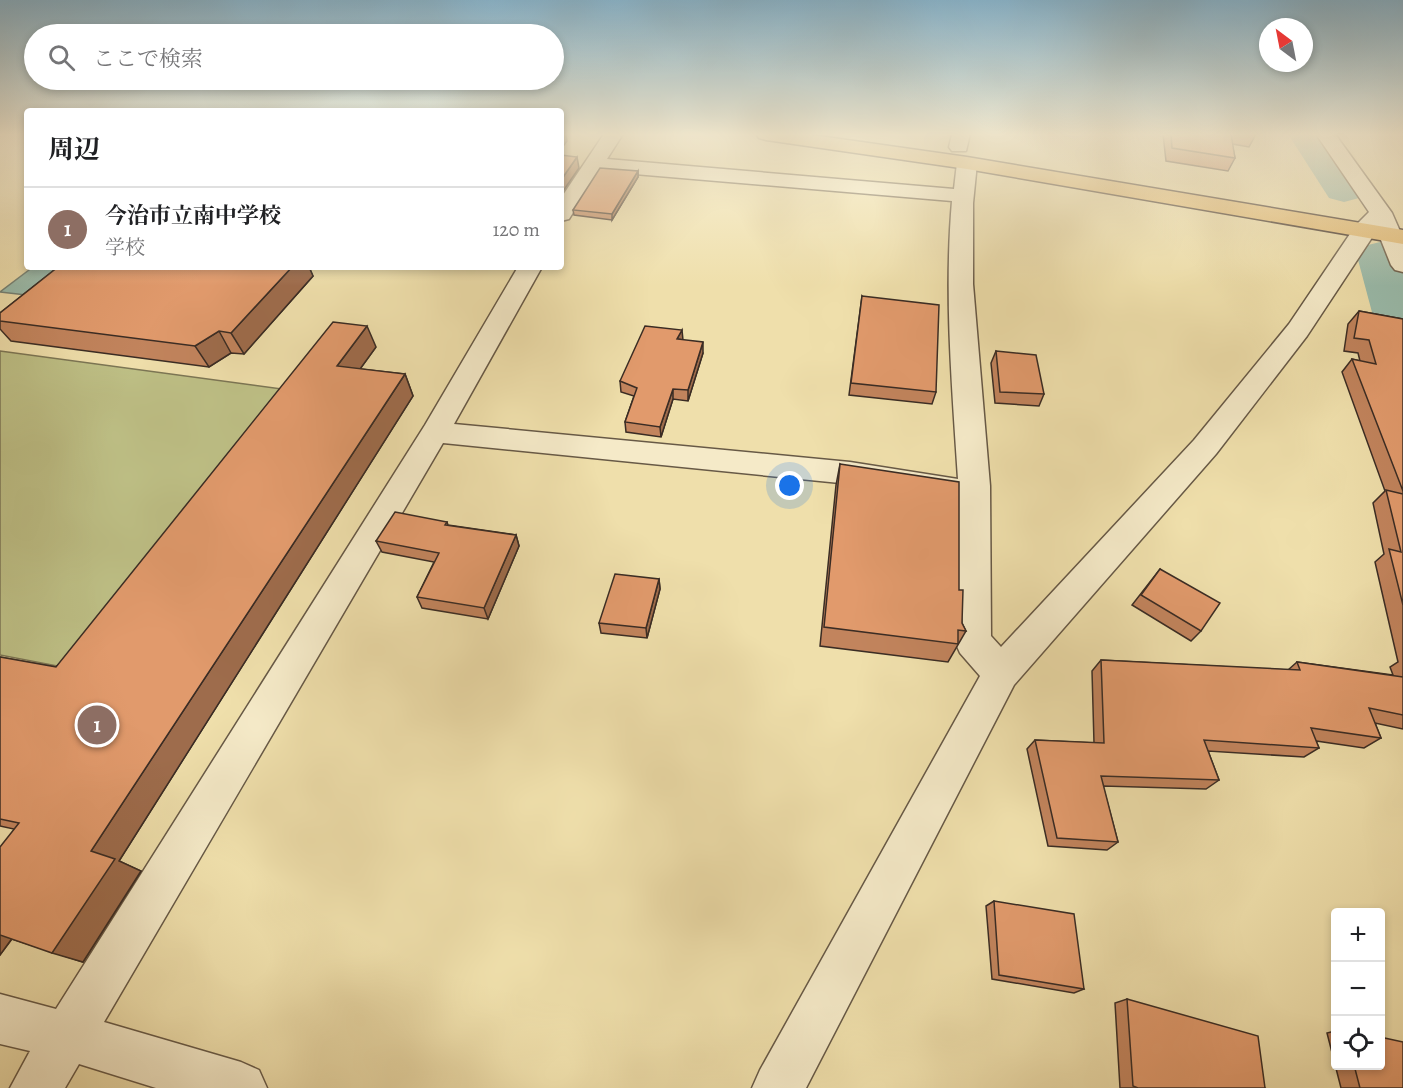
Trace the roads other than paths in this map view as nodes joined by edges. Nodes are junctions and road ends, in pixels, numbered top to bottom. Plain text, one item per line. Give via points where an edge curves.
1 (580, 185) edge
2 (833, 185) edge
3 (962, 185) edge
4 (1163, 185) edge
5 (1360, 185) edge
6 (962, 196) junction
7 (564, 209) edge
8 (1388, 226) edge
9 (1403, 265) edge
10 (528, 270) edge
11 (435, 432) junction
12 (974, 486) junction
13 (1001, 673) junction
14 (0, 1019) edge
15 (67, 1036) junction
16 (36, 1088) edge
17 (241, 1088) edge
18 (778, 1088) edge

1 - 7 street
2 - 6 street
3 - 6 street
4 - 8 highway
5 - 8 street
6 - 12 street via 962,314
8 - 9 street
8 - 13 street via 1205,447
10 - 11 street
11 - 12 street via 850,473 963,490
11 - 15 street
12 - 13 street via 973,642
13 - 18 street
14 - 15 street
15 - 16 street
15 - 17 street

